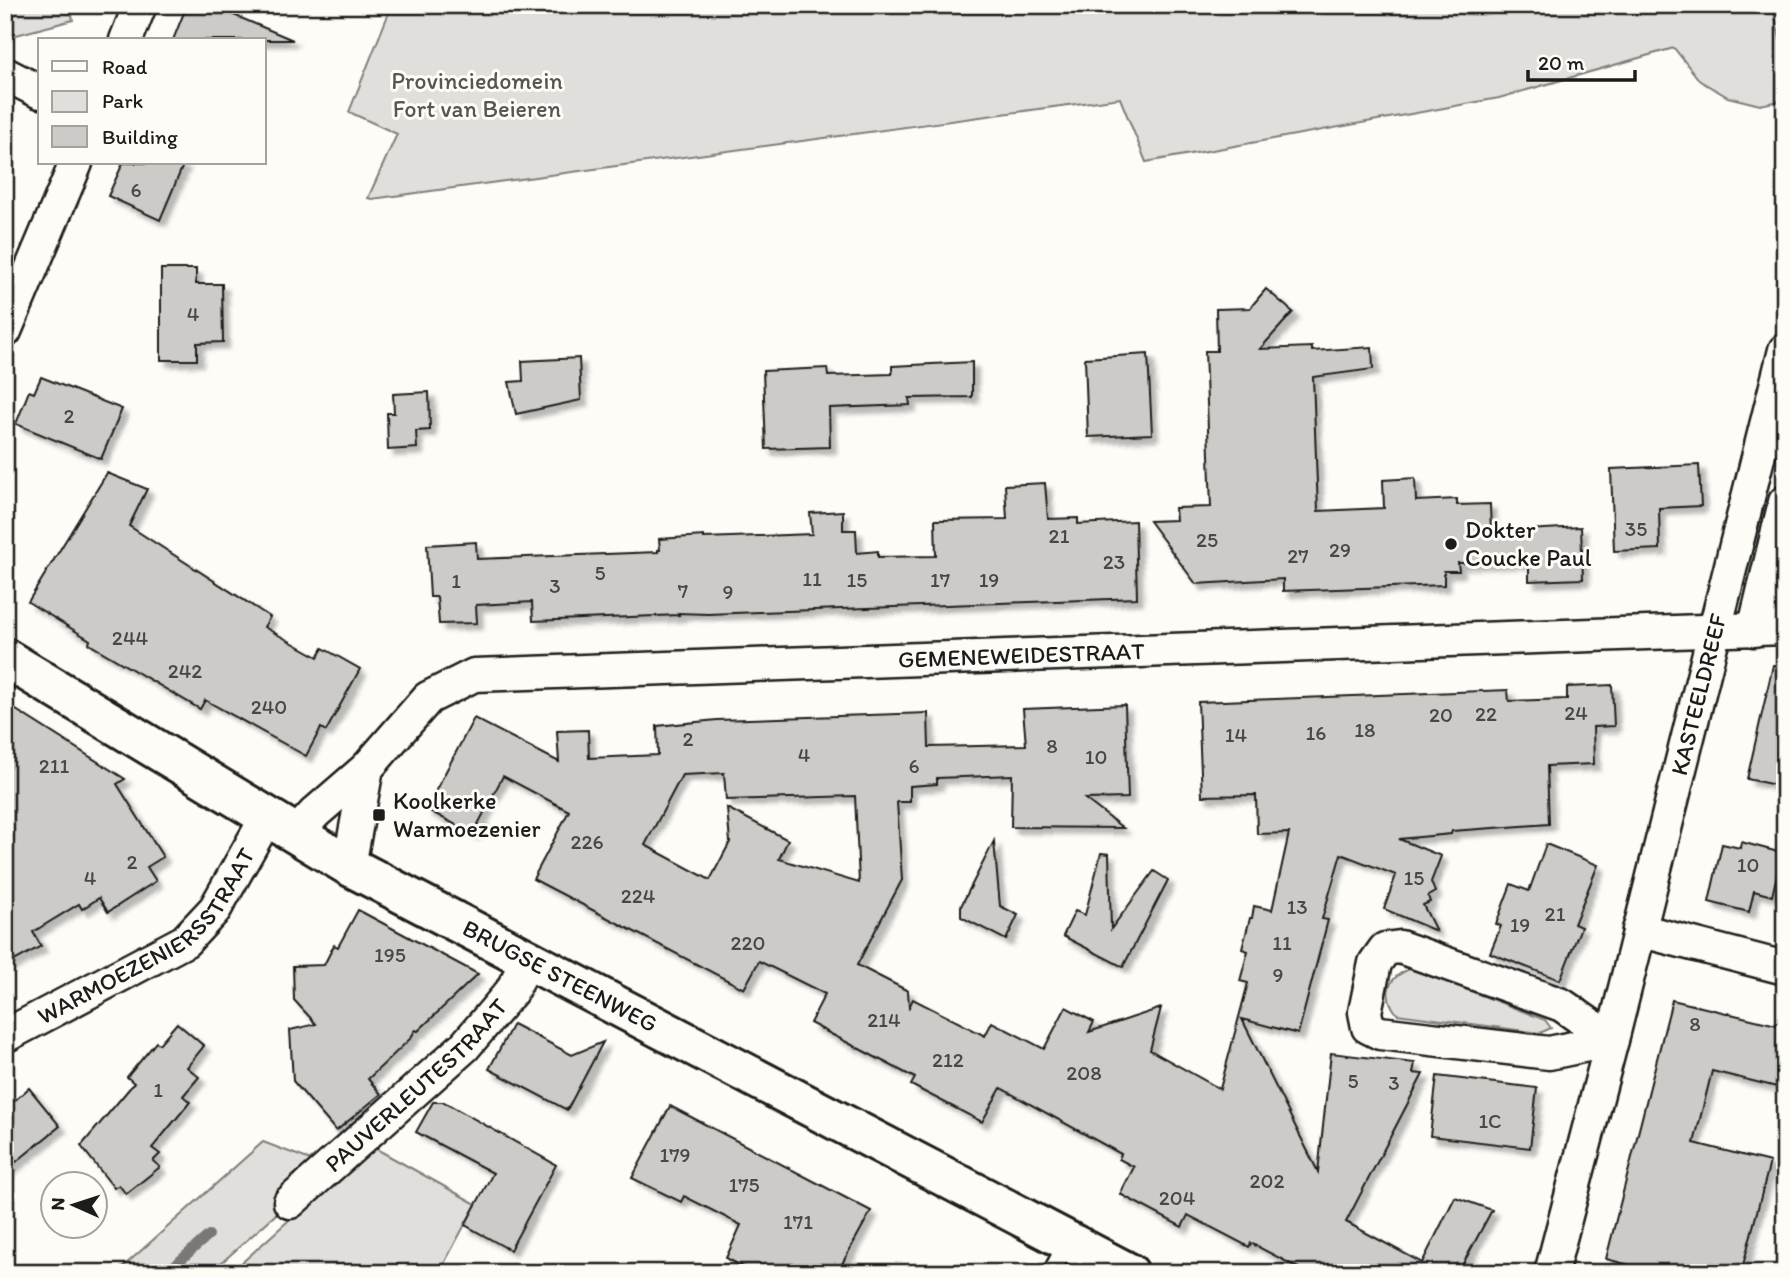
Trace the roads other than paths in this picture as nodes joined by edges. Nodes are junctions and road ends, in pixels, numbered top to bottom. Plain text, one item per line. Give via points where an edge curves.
1 (140, 5) edge
2 (127, 38) edge
3 (5, 74) edge
4 (38, 91) edge
5 (76, 164) edge
6 (5, 331) edge
7 (1785, 350) edge
8 (1785, 502) edge
9 (1785, 628) edge
10 (1754, 630) junction
11 (1714, 632) junction
12 (5, 658) edge
13 (367, 768) junction
14 (281, 825) junction
15 (349, 866) junction
16 (1639, 930) junction
17 (529, 958) junction
18 (1785, 968) edge
19 (5, 1036) edge
20 (1612, 1040) junction
21 (290, 1202) dead end
22 (1060, 1257) edge
23 (1129, 1273) edge
24 (1551, 1273) edge

1 - 2 street
3 - 4 street
5 - 6 street
7 - 11 street, KASTEELDREEF
8 - 10 street, KASTEELDREEF
9 - 10 street
10 - 11 street, GEMENEWEIDESTRAAT
11 - 13 street, GEMENEWEIDESTRAAT via 474,675 428,698
11 - 16 street, KASTEELDREEF
12 - 14 main road, BRUGSE STEENWEG
13 - 14 street, GEMENEWEIDESTRAAT via 315,813
13 - 15 street
14 - 15 main road, BRUGSE STEENWEG
14 - 19 street, WARMOEZENIERSSTRAAT via 185,941
15 - 17 main road, BRUGSE STEENWEG
16 - 18 street
16 - 20 street, KASTEELDREEF
17 - 21 street, PAUVERLEUTESTRAAT via 511,992 464,1046
17 - 22 main road, BRUGSE STEENWEG
20 - 20 street via 1562,1005 1400,947 1385,949 1375,963 1365,1012 1368,1027 1380,1033 1549,1053
20 - 24 street, KASTEELDREEF
22 - 23 main road, BRUGSE STEENWEG

